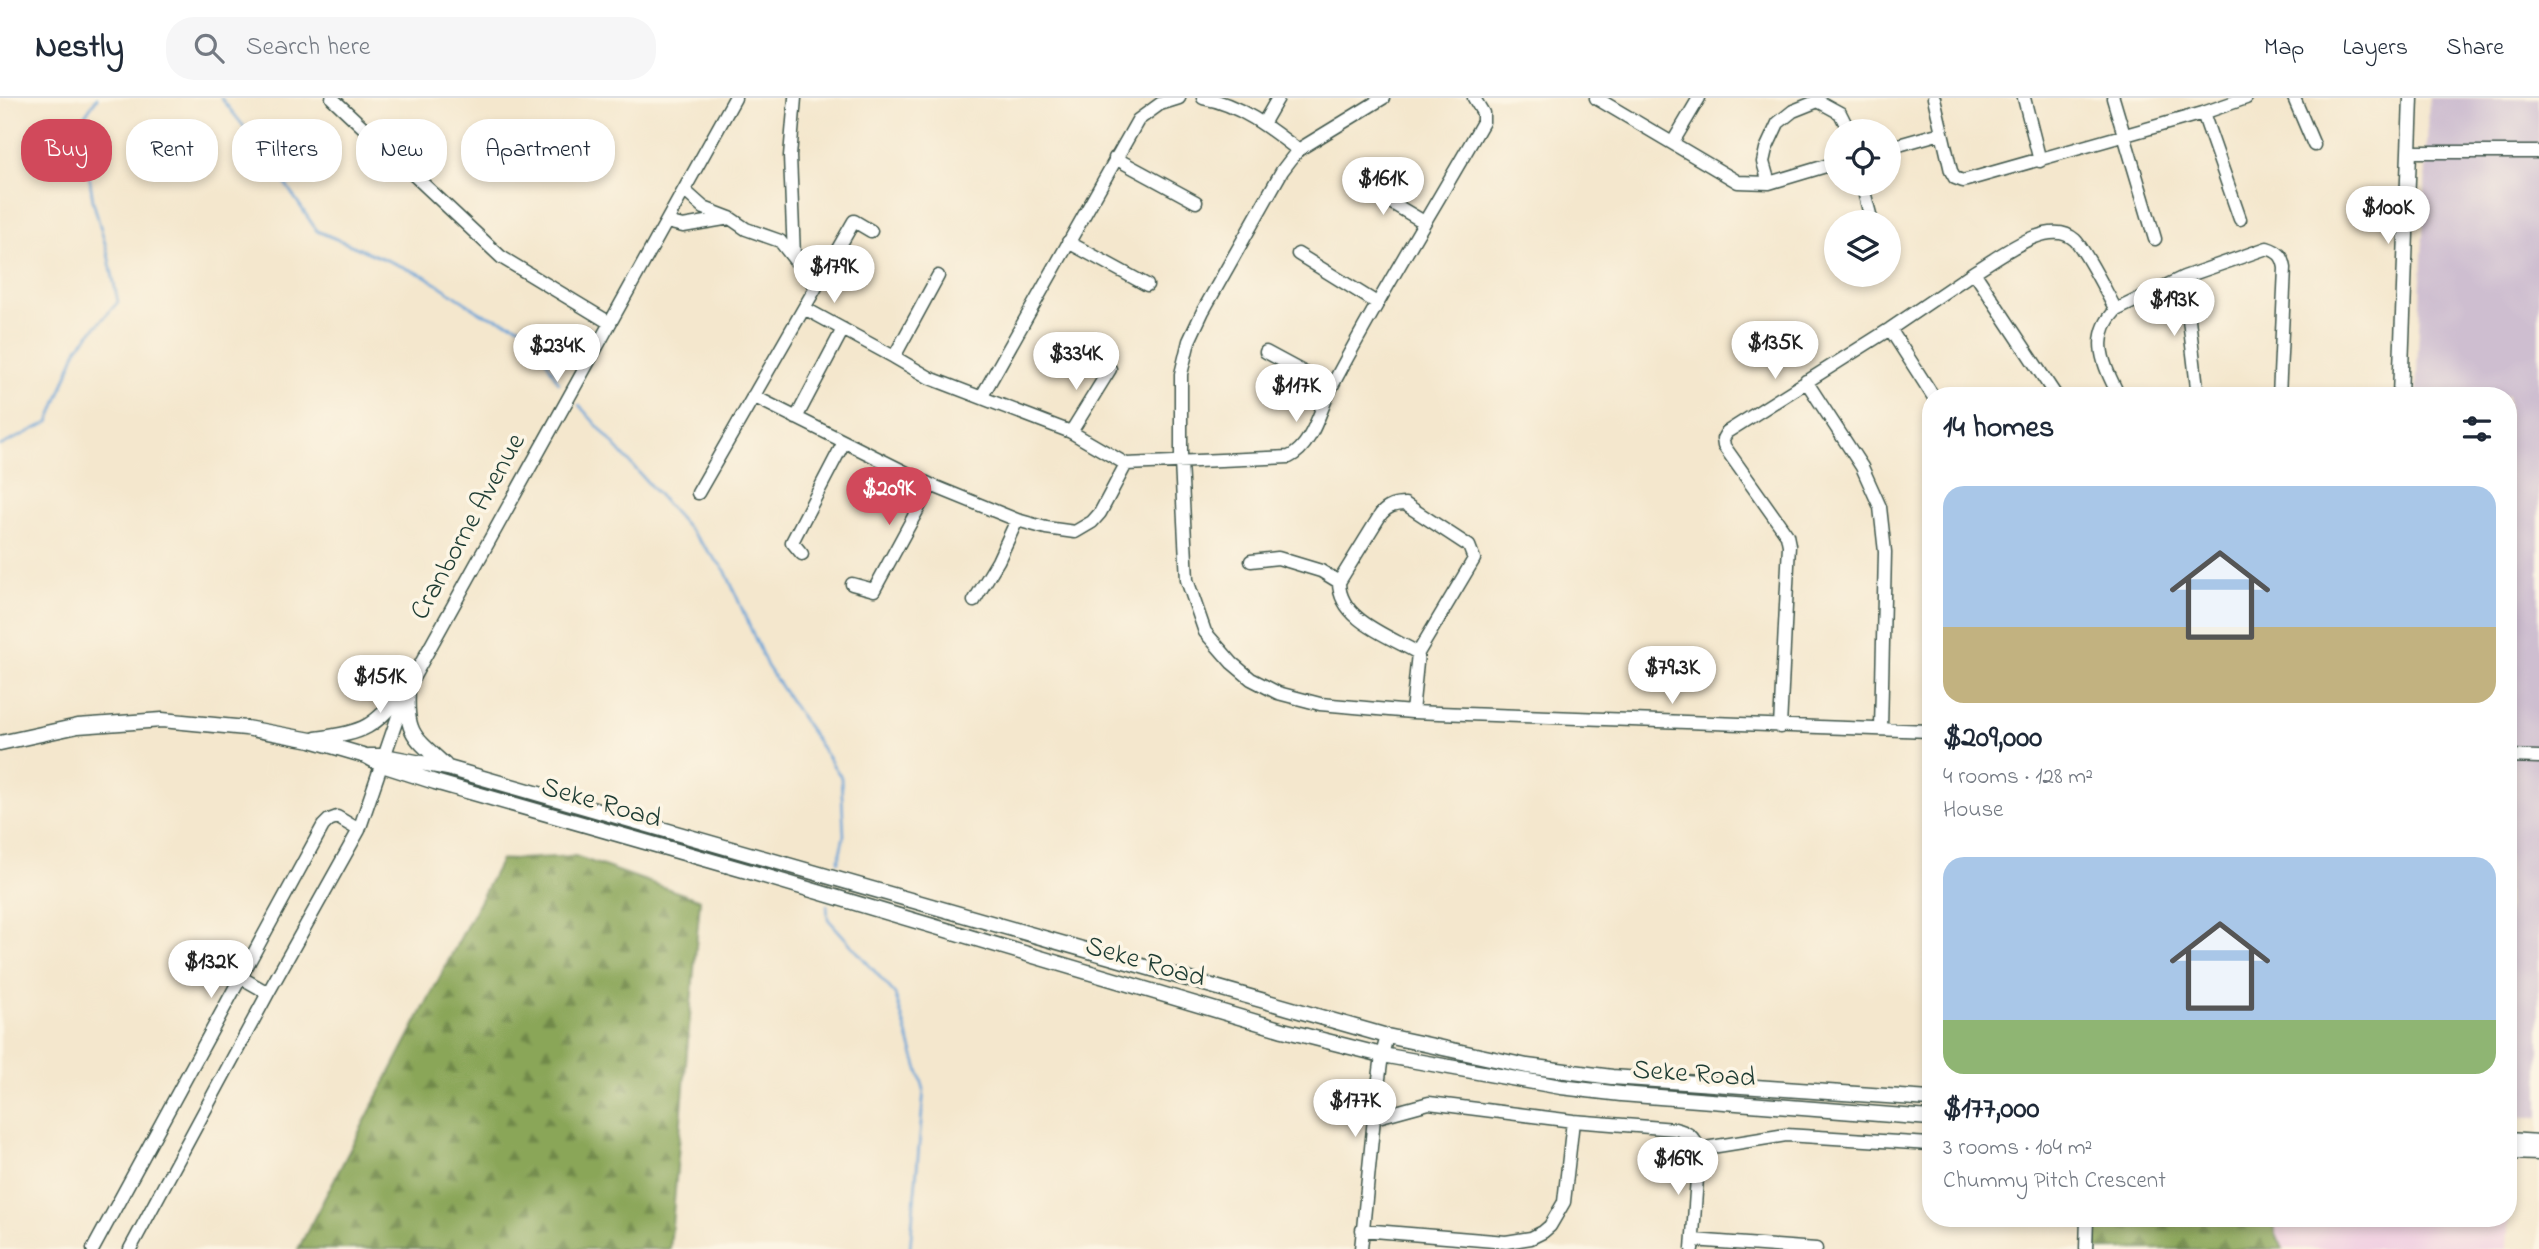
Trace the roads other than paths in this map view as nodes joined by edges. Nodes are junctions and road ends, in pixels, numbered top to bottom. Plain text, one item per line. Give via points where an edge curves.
1 (332, 98) edge
2 (735, 98) edge
3 (795, 98) edge
4 (1179, 98) edge
5 (1203, 98) edge
6 (1278, 98) edge
7 (1382, 98) edge
8 (1474, 98) edge
9 (1597, 98) edge
10 (1699, 98) edge
11 (1934, 98) edge
12 (2024, 98) edge
13 (2113, 98) edge
14 (2203, 98) edge
15 (2246, 98) edge
16 (2294, 98) edge
17 (2411, 98) edge
18 (2205, 112) junction
19 (1843, 119) edge
20 (1264, 124) junction
21 (1941, 133) junction
22 (2124, 135) junction
23 (1672, 142) junction
24 (1901, 144) edge
25 (2314, 145) dead end
26 (1298, 150) junction
27 (2409, 152) junction
28 (2539, 152) edge
29 (1115, 158) junction
30 (2040, 161) junction
31 (1824, 167) edge
32 (1769, 183) junction
33 (1360, 184) dead end
34 (685, 191) junction
35 (1196, 202) dead end
36 (730, 218) junction
37 (2240, 219) dead end
38 (667, 222) junction
39 (1424, 222) junction
40 (871, 232) dead end
41 (2155, 239) dead end
42 (1068, 242) junction
43 (1298, 254) dead end
44 (794, 256) junction
45 (1974, 272) junction
46 (938, 276) dead end
47 (2184, 277) junction
48 (1147, 285) dead end
49 (815, 286) junction
50 (1377, 303) junction
51 (804, 308) junction
52 (2116, 310) junction
53 (610, 323) junction
54 (1890, 328) junction
55 (843, 329) junction
56 (1266, 352) dead end
57 (894, 357) junction
58 (1110, 369) dead end
59 (1806, 381) junction
60 (1331, 387) junction
61 (1927, 387) edge
62 (2050, 387) edge
63 (2115, 387) edge
64 (2197, 387) edge
65 (2279, 387) edge
66 (2400, 387) edge
67 (753, 396) junction
68 (982, 396) junction
69 (796, 418) junction
70 (1071, 432) junction
71 (844, 442) junction
72 (1181, 462) junction
73 (1126, 464) junction
74 (931, 485) junction
75 (698, 493) dead end
76 (1017, 520) junction
77 (802, 554) dead end
78 (1251, 561) dead end
79 (1339, 582) junction
80 (852, 584) dead end
81 (974, 601) dead end
82 (1418, 653) junction
83 (408, 687) junction
84 (1412, 712) junction
85 (1780, 727) junction
86 (1881, 729) junction
87 (1922, 731) edge
88 (312, 740) junction
89 (0, 743) edge
90 (2517, 756) edge
91 (2539, 757) edge
92 (383, 760) junction
93 (448, 768) junction
94 (359, 830) junction
95 (242, 978) junction
96 (268, 993) junction
97 (1387, 1036) junction
98 (1382, 1055) junction
99 (1922, 1098) edge
100 (1922, 1117) edge
101 (1374, 1118) junction
102 (1573, 1121) junction
103 (2517, 1141) edge
104 (2539, 1142) edge
105 (1922, 1144) edge
106 (1699, 1149) junction
107 (2517, 1152) edge
108 (2539, 1153) edge
109 (2087, 1227) edge
110 (1362, 1230) junction
111 (1693, 1245) edge
112 (1775, 1247) edge
113 (93, 1249) edge
114 (130, 1249) edge
115 (1361, 1249) edge
116 (1816, 1249) edge
117 (2086, 1249) edge

1 - 53 street via 501,257
2 - 34 street, Cranborne Avenue
3 - 44 street via 790,156
4 - 29 street via 1160,104 1138,120
5 - 20 street
6 - 20 street
7 - 26 street
8 - 39 street via 1483,121
9 - 23 street
10 - 23 street
11 - 21 street
12 - 30 street
13 - 22 street
14 - 18 street
15 - 18 street
16 - 25 street
17 - 27 main road
18 - 22 street
18 - 37 street
19 - 32 street via 1818,101 1787,114 1778,123 1764,156
20 - 26 street
21 - 24 street
21 - 30 street via 1951,171 1959,181
22 - 30 street
22 - 41 street
23 - 32 street via 1738,182
26 - 72 street via 1262,206 1189,341 1181,374
27 - 28 street
27 - 66 main road
29 - 35 street
29 - 42 street
31 - 32 street
33 - 39 street
34 - 36 street via 705,208
34 - 38 street, Cranborne Avenue
36 - 38 street via 682,226
36 - 44 street via 780,241
38 - 53 street, Cranborne Avenue
39 - 50 street
40 - 49 street via 854,221
42 - 48 street
42 - 68 street
43 - 50 street
44 - 49 street
45 - 52 street via 2043,233 2058,231 2077,242
45 - 54 street
45 - 62 street
46 - 57 street
47 - 52 street
47 - 64 street
47 - 65 street via 2267,248 2284,259
49 - 51 street
50 - 60 street
51 - 55 street
51 - 67 street
52 - 63 street via 2106,320 2099,339
53 - 83 street, Cranborne Avenue
54 - 59 street
54 - 61 street
55 - 57 street
55 - 69 street
56 - 60 street
57 - 68 street via 930,378
58 - 70 street
59 - 85 street via 1723,439 1787,535 1789,545
59 - 86 street via 1862,467 1880,507 1885,552
60 - 72 street via 1303,447 1295,454
67 - 69 street
67 - 75 street
68 - 70 street
69 - 71 street
70 - 73 street
71 - 74 street
71 - 77 street via 792,542
72 - 73 street
72 - 84 street via 1186,580 1205,632 1232,663 1251,679 1294,699
73 - 76 street via 1100,513 1075,532
74 - 76 street
74 - 80 street via 874,590
76 - 81 street
78 - 79 street via 1278,558 1321,571
79 - 82 street via 1344,605 1353,616
79 - 82 street via 1381,514 1396,504 1405,504 1469,546 1472,566
82 - 84 street
83 - 88 main road via 365,729
83 - 92 street, Cranborne Avenue
83 - 93 main road via 411,731
84 - 85 street
85 - 86 street
86 - 87 street
88 - 89 main road, Seke Road via 162,720 78,726
88 - 92 main road, Seke Road
90 - 91 street
92 - 93 main road, Seke Road
92 - 94 street, Cranborne Avenue
92 - 98 main road, Seke Road via 420,778
93 - 97 main road, Seke Road
94 - 95 street via 337,817 323,826
94 - 96 street, Cranborne Avenue
95 - 96 street
95 - 113 street
96 - 114 street, Cranborne Avenue
97 - 98 street
97 - 99 main road, Seke Road via 1560,1071
98 - 100 main road, Seke Road via 1585,1090
98 - 101 street
101 - 102 street via 1429,1103
101 - 110 street
102 - 106 street via 1685,1131
102 - 110 street via 1564,1202 1543,1232 1506,1242
103 - 104 main road
105 - 106 street via 1786,1135
106 - 111 street
107 - 108 main road
109 - 117 street
110 - 115 street
111 - 112 street
112 - 116 street

